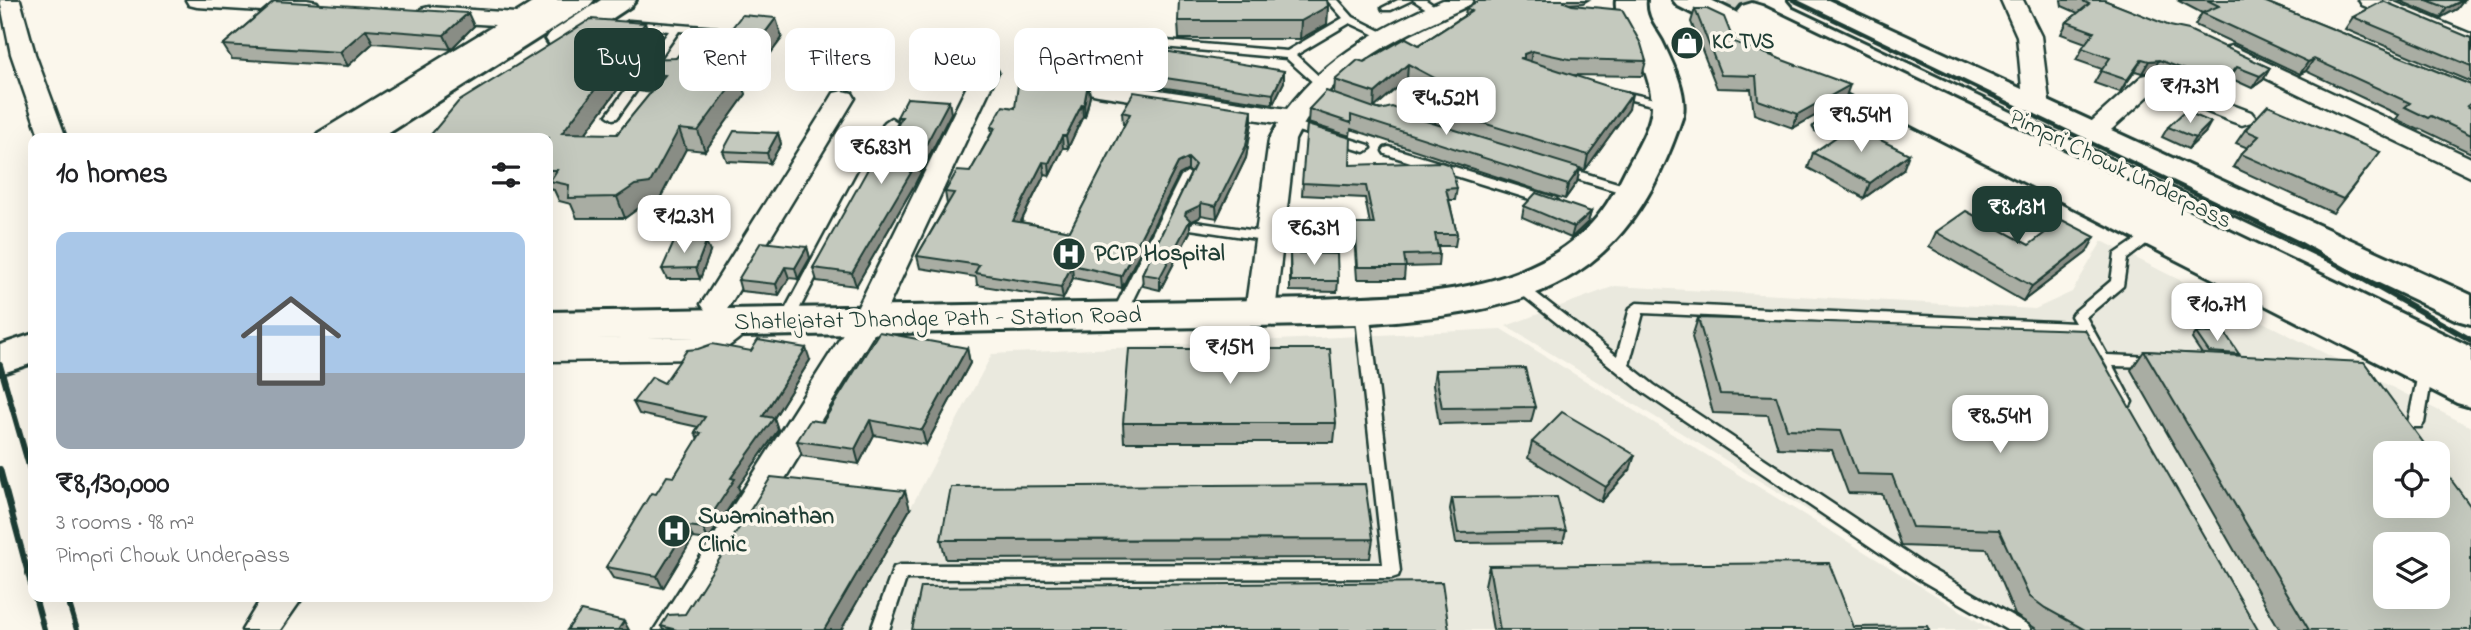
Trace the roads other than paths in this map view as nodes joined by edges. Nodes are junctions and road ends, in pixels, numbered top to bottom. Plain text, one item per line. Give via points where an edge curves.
1 (9, 0) edge
2 (197, 0) edge
3 (553, 0) edge
4 (621, 0) edge
5 (1332, 0) edge
6 (1407, 0) edge
7 (1659, 0) edge
8 (1688, 0) edge
9 (1804, 0) edge
10 (2012, 0) edge
11 (2370, 0) edge
12 (298, 3) edge
13 (1450, 3) edge
14 (334, 8) edge
15 (1387, 8) dead end
16 (584, 10) edge
17 (400, 13) edge
18 (1628, 18) edge
19 (1349, 19) junction
20 (519, 20) junction
21 (2471, 24) edge
22 (676, 28) junction
23 (679, 28) edge
24 (2449, 34) junction
25 (1384, 35) junction
26 (2471, 43) edge
27 (1168, 44) edge
28 (2214, 44) edge
29 (1289, 55) junction
30 (1596, 89) edge
31 (977, 91) edge
32 (1115, 91) edge
33 (1319, 91) junction
34 (1876, 94) junction
35 (844, 98) dead end
36 (1668, 105) junction
37 (2037, 108) junction
38 (613, 115) dead end
39 (2242, 117) dead end
40 (1290, 121) junction
41 (891, 122) dead end
42 (1820, 127) dead end
43 (51, 133) edge
44 (335, 133) edge
45 (367, 133) edge
46 (415, 133) edge
47 (2091, 134) junction
48 (1365, 148) dead end
49 (1389, 151) dead end
50 (1546, 165) edge
51 (2471, 169) edge
52 (1187, 176) edge
53 (1560, 204) edge
54 (1615, 210) junction
55 (1195, 226) dead end
56 (2153, 232) junction
57 (1270, 237) junction
58 (1518, 286) junction
59 (553, 305) edge
60 (1362, 309) junction
61 (2471, 311) edge
62 (1260, 312) junction
63 (726, 314) junction
64 (1118, 316) junction
65 (785, 324) junction
66 (865, 324) junction
67 (553, 326) edge
68 (2085, 327) junction
69 (28, 332) edge
70 (2471, 338) edge
71 (0, 341) edge
72 (28, 350) edge
73 (553, 350) edge
74 (0, 360) edge
75 (2103, 360) junction
76 (2173, 363) edge
77 (2471, 363) edge
78 (1621, 366) junction
79 (2426, 369) junction
80 (2471, 392) edge
81 (2135, 421) edge
82 (2416, 423) dead end
83 (280, 602) edge
84 (260, 630) edge
85 (672, 630) edge
86 (880, 630) edge
87 (2022, 630) edge

1 - 43 street
2 - 12 street
3 - 20 street
4 - 16 main road
5 - 19 lane
6 - 15 lane
7 - 18 main road
8 - 34 main road
9 - 37 main road
10 - 37 street via 2029,36
11 - 24 street
12 - 14 street
13 - 25 street
16 - 22 lane
16 - 45 main road
16 - 46 main road
17 - 20 street
18 - 36 main road
19 - 25 lane
19 - 29 lane
20 - 44 street
21 - 24 street
22 - 23 lane
22 - 38 lane
24 - 26 street
25 - 33 street via 1359,51
27 - 29 lane
28 - 51 street
29 - 33 lane
30 - 36 lane
31 - 66 street
32 - 40 street
33 - 40 street
34 - 42 lane
34 - 56 main road
35 - 63 street
36 - 54 main road, Shatlejatat Dhandge Path - Station Road via 1665,123
37 - 47 main road
39 - 47 street via 2151,81
40 - 48 lane
40 - 57 street via 1282,140
41 - 65 lane
47 - 61 main road
49 - 53 lane
50 - 54 lane
52 - 64 lane
54 - 58 main road, Shatlejatat Dhandge Path - Station Road via 1584,252
55 - 57 lane
56 - 68 lane via 2120,257 2118,283 2078,316
56 - 79 main road
57 - 62 street
58 - 60 main road, Shatlejatat Dhandge Path - Station Road via 1479,297
58 - 78 lane
59 - 63 main road
60 - 62 main road, Shatlejatat Dhandge Path - Station Road
60 - 86 lane via 1392,571 900,572
62 - 64 main road, Shatlejatat Dhandge Path - Station Road
63 - 65 main road, Shatlejatat Dhandge Path - Station Road
63 - 67 main road, Shatlejatat Dhandge Path - Station Road via 631,325
63 - 73 street via 702,348
64 - 66 main road, Shatlejatat Dhandge Path - Station Road
65 - 66 main road, Shatlejatat Dhandge Path - Station Road
66 - 85 street
68 - 75 lane
68 - 78 lane via 1637,308
69 - 71 main road
70 - 77 main road, Pimpri Chowk Underpass via 1761,7
72 - 74 main road
75 - 76 lane
75 - 81 lane
78 - 87 lane via 1923,573
79 - 80 main road
79 - 82 lane
83 - 84 street

